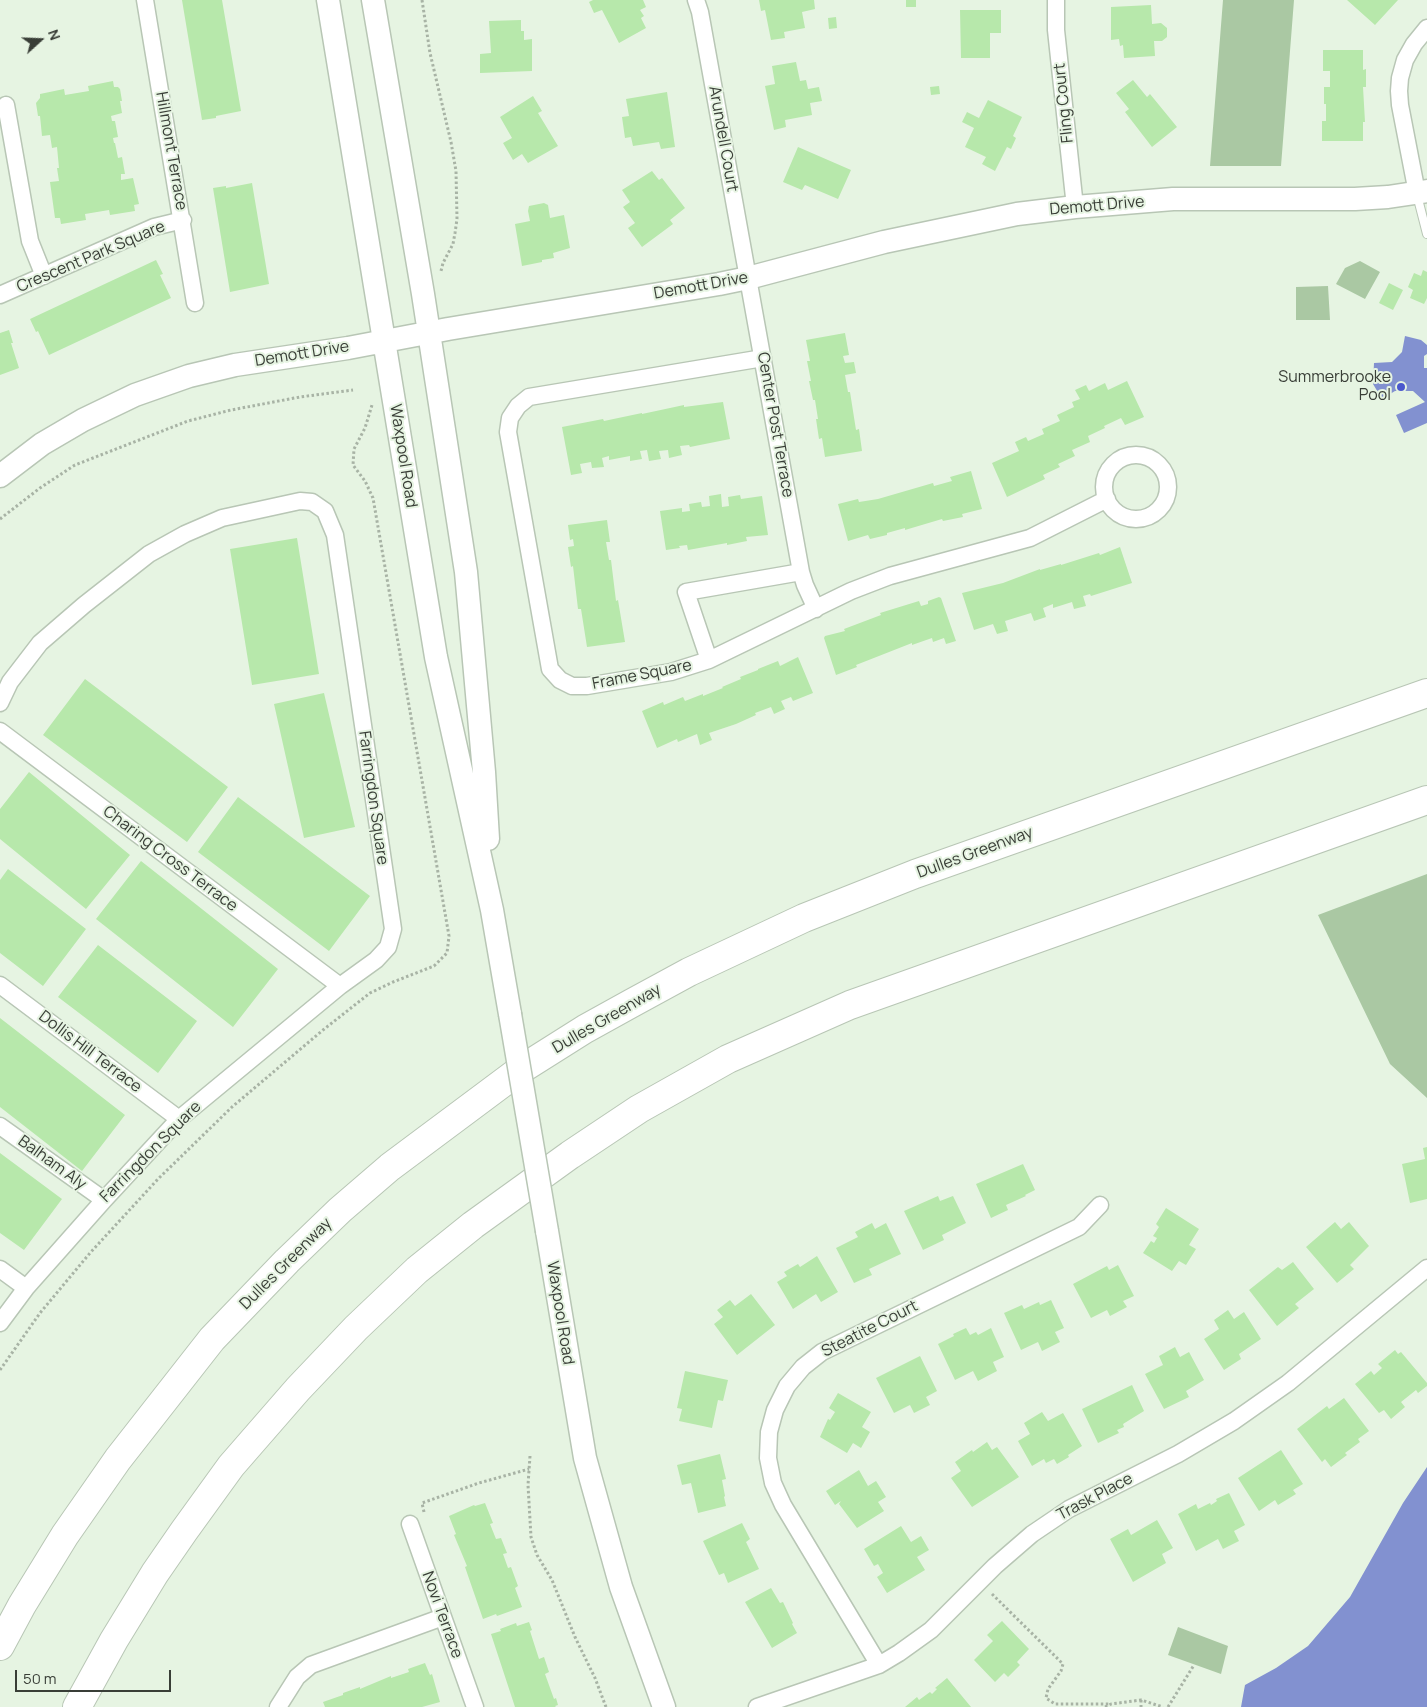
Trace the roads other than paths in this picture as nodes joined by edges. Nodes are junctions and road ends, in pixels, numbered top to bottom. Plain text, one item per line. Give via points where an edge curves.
1 (146, 0) edge
2 (328, 0) edge
3 (373, 0) edge
4 (696, 0) edge
5 (1056, 0) edge
6 (1427, 28) edge
7 (6, 105) dead end
8 (1422, 192) edge
9 (1075, 206) junction
10 (182, 220) junction
11 (1427, 234) edge
12 (44, 276) junction
13 (748, 278) junction
14 (0, 295) edge
15 (195, 303) dead end
16 (429, 333) junction
17 (384, 341) junction
18 (763, 358) junction
19 (0, 476) edge
20 (1107, 499) dead end
21 (800, 572) junction
22 (816, 609) junction
23 (709, 660) junction
24 (1427, 693) edge
25 (0, 703) edge
26 (0, 731) edge
27 (1427, 800) edge
28 (492, 910) junction
29 (0, 985) edge
30 (340, 986) junction
31 (179, 1119) junction
32 (0, 1126) edge
33 (104, 1200) junction
34 (1100, 1205) dead end
35 (1427, 1268) edge
36 (0, 1269) edge
37 (26, 1288) junction
38 (0, 1323) edge
39 (410, 1524) dead end
40 (443, 1617) junction
41 (0, 1646) edge
42 (879, 1664) junction
43 (77, 1707) edge
44 (278, 1707) edge
45 (475, 1707) edge
46 (664, 1707) edge
47 (757, 1707) edge

1 - 10 street, Hillmont Terrace
2 - 17 street, Waxpool Road
3 - 16 street, Waxpool Road
4 - 13 street, Arundell Court
5 - 9 street, Fling Court via 1056,30
6 - 8 street via 1405,60 1399,91
7 - 12 street via 30,241
8 - 9 street, Demott Drive via 1355,199 1182,199
8 - 11 lane
9 - 13 street, Demott Drive via 950,227
10 - 12 street, Crescent Park Square via 154,227
10 - 15 street, Hillmont Terrace
12 - 14 street, Crescent Park Square
13 - 16 street, Demott Drive
13 - 18 street, Center Post Terrace
16 - 17 street, Demott Drive
16 - 28 street, Waxpool Road via 466,572 484,772
17 - 19 street, Demott Drive via 235,365 189,376 135,395 83,420 42,444
17 - 28 street, Waxpool Road via 436,657
18 - 21 street, Center Post Terrace
18 - 23 street, Frame Square via 529,397 510,418 508,432 550,669 560,680 572,686 587,686 671,672
20 - 22 street, Frame Square via 1030,538 890,576
21 - 22 street, Center Post Terrace
21 - 23 street via 686,592
22 - 23 street, Frame Square
24 - 41 highway, Dulles Greenway via 924,870 804,918 689,972 585,1029 520,1070 390,1167 340,1210 212,1339 118,1459 65,1535
25 - 30 street, Farringdon Square via 10,682 40,643 149,554 222,518 300,501 312,502 325,510 335,534 393,929 388,947 376,960
26 - 30 street, Charing Cross Terrace
27 - 43 highway via 850,1005 728,1059 638,1109 570,1155 417,1270 298,1389 231,1466 184,1531 114,1640
28 - 46 street, Waxpool Road, bridge via 585,1458 621,1586
29 - 31 street, Dollis Hill Terrace
30 - 31 street, Farringdon Square
31 - 33 street, Farringdon Square
32 - 33 street, Balham Aly
33 - 37 street, Farringdon Square
34 - 42 street, Steatite Court via 1079,1227 822,1352 787,1386 775,1410 769,1432 768,1458 783,1505
35 - 42 street, Trask Place via 1288,1384 1234,1421 1178,1454 1069,1509 1032,1534 930,1630
36 - 37 street
37 - 38 street, Farringdon Square
39 - 40 street, Novi Terrace
40 - 44 street via 311,1664 297,1676
40 - 45 street, Novi Terrace
42 - 47 street, Trask Place

